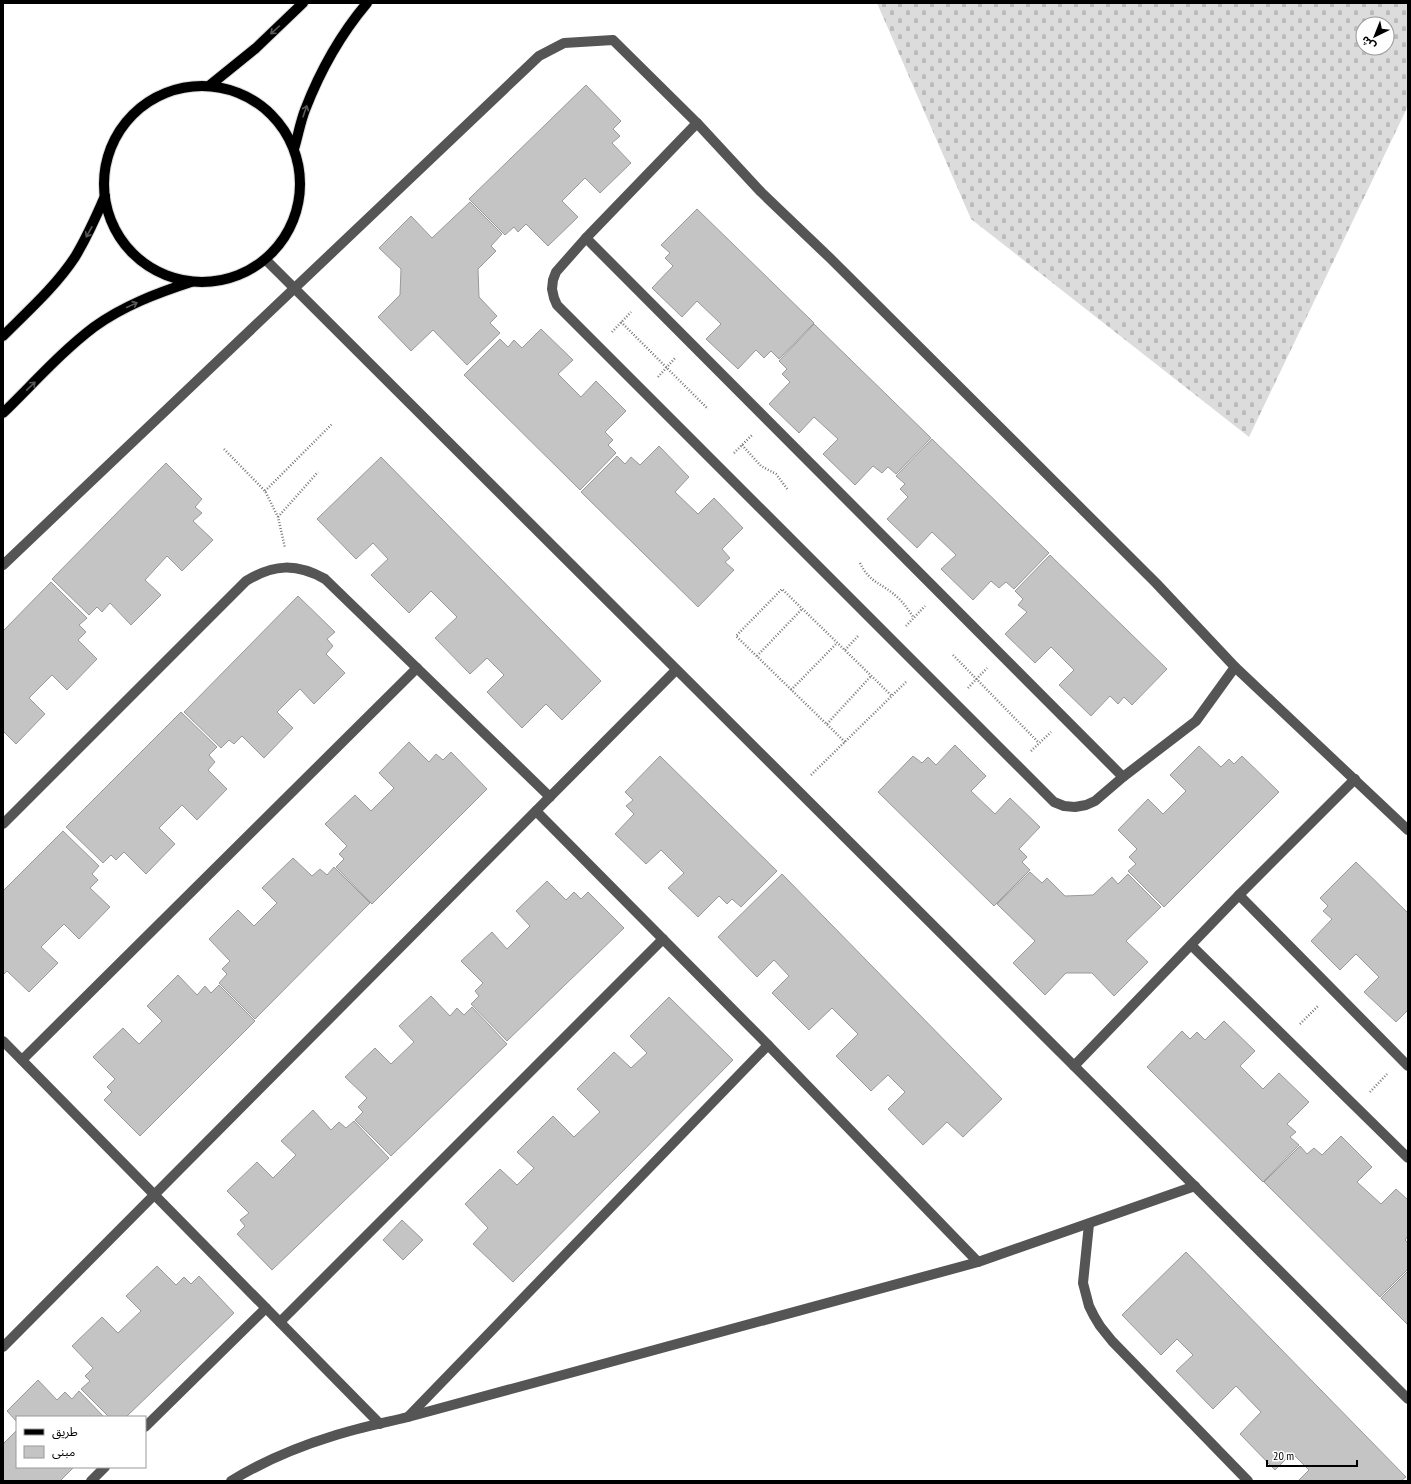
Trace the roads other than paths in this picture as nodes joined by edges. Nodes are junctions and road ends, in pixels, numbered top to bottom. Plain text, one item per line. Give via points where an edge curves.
1 (302, 3) edge
2 (367, 3) edge
3 (209, 86) junction
4 (697, 123) junction
5 (294, 149) junction
6 (105, 196) junction
7 (586, 238) junction
8 (266, 260) junction
9 (191, 282) junction
10 (294, 288) junction
11 (3, 336) edge
12 (3, 413) edge
13 (3, 564) edge
14 (1235, 667) junction
15 (417, 668) junction
16 (676, 670) junction
17 (1123, 777) junction
18 (1355, 779) junction
19 (550, 797) junction
20 (536, 811) junction
21 (3, 824) edge
22 (1408, 830) edge
23 (1240, 895) junction
24 (663, 939) junction
25 (1190, 945) junction
26 (3, 1041) edge
27 (768, 1045) junction
28 (22, 1060) junction
29 (1405, 1062) edge
30 (1074, 1066) junction
31 (1408, 1158) edge
32 (1195, 1186) junction
33 (154, 1195) junction
34 (1089, 1224) junction
35 (978, 1262) junction
36 (266, 1308) junction
37 (280, 1322) junction
38 (3, 1347) edge
39 (1408, 1399) edge
40 (408, 1417) junction
41 (380, 1424) junction
42 (146, 1426) edge
43 (104, 1468) edge
44 (91, 1481) edge
45 (231, 1481) edge
46 (1248, 1481) edge

1 -> 3 main road via 256,48
5 -> 2 main road via 304,112 319,76 338,42
3 - 5 main road via 236,92 260,105 281,125
3 - 6 main road via 192,86 158,96 130,117 120,130 108,156 104,179
4 - 7 street
4 - 10 street via 613,40 564,43 538,56
4 - 14 street via 761,192 1156,583
5 - 8 main road via 300,183 295,217 288,233
6 - 9 main road via 116,232 140,261 156,271
6 -> 11 main road via 74,258 53,285
7 - 17 street
7 - 17 street via 556,272 552,289 554,298 557,305 643,392 1054,802 1074,807 1086,805 1095,801
8 - 9 main road via 238,276 213,282
8 - 10 street
12 -> 9 main road via 95,327 125,308
10 - 13 street
10 - 16 street
14 - 17 street via 1196,721
14 - 18 street
15 - 19 street
15 - 21 street via 325,579 298,568 270,569 246,581
15 - 28 street
16 - 19 street
16 - 30 street
18 - 22 street
18 - 23 street
19 - 20 street
20 - 24 street
20 - 33 street
23 - 25 street
23 - 29 street
24 - 27 street
24 - 37 street
25 - 30 street
25 - 31 street
26 - 28 street
27 - 35 street
27 - 40 street
28 - 33 street
30 - 32 street
32 - 34 street
32 - 39 street
33 - 36 street
33 - 38 street
34 - 35 street
34 - 46 street via 1083,1283 1089,1306 1100,1326
35 - 40 street
36 - 37 street
36 - 42 street
37 - 41 street
40 - 41 street
41 - 45 street via 333,1436 288,1452
43 - 44 street

